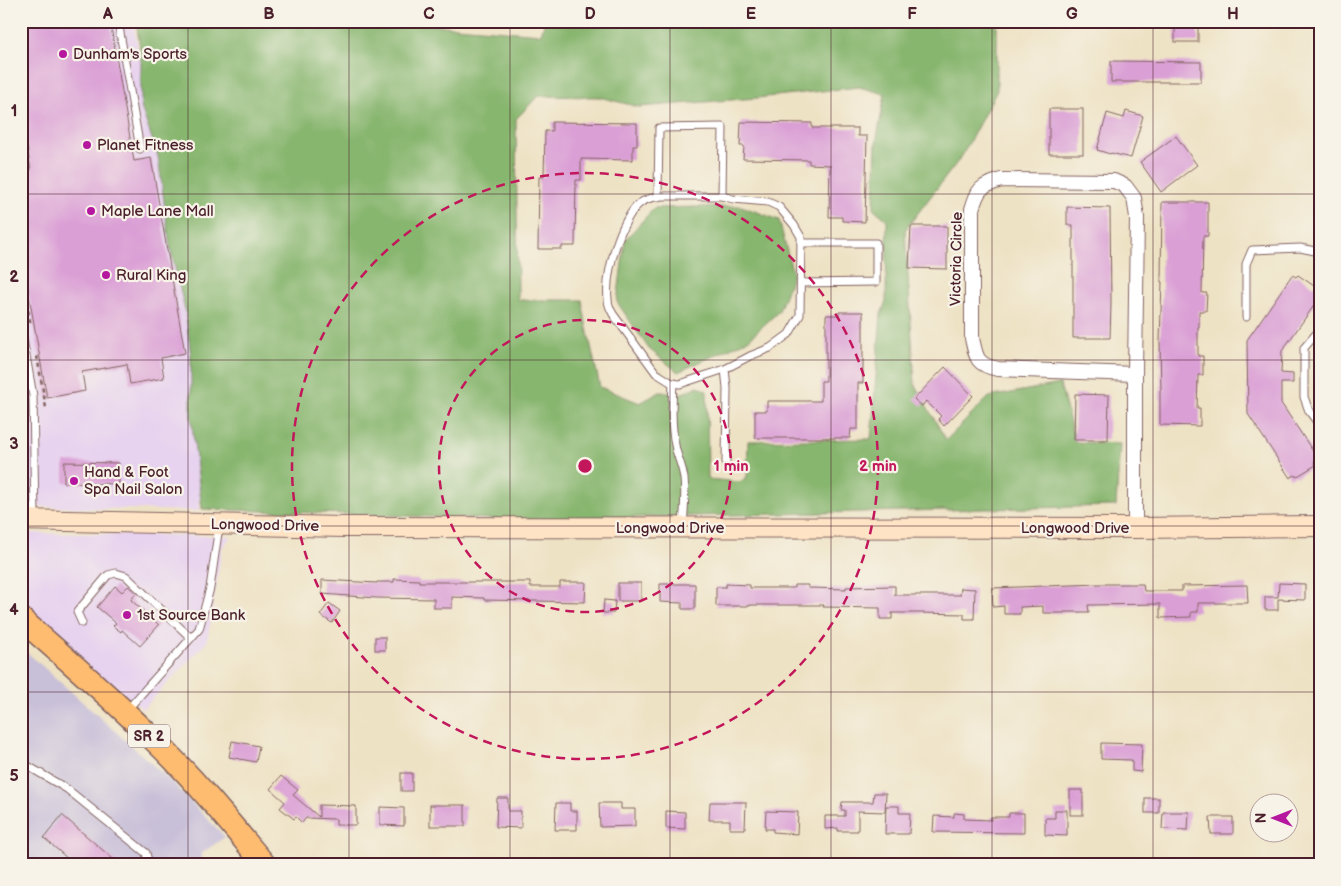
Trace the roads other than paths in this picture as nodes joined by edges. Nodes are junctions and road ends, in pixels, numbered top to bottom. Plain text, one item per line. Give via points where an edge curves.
1 (118, 21) edge
2 (140, 149) dead end
3 (722, 196) junction
4 (658, 197) junction
5 (801, 243) junction
6 (1320, 252) edge
7 (801, 283) junction
8 (1246, 317) dead end
9 (21, 327) edge
10 (1320, 332) edge
11 (725, 369) junction
12 (1135, 374) junction
13 (673, 383) junction
14 (1320, 426) edge
15 (726, 464) dead end
16 (28, 521) edge
17 (219, 524) junction
18 (1320, 526) edge
19 (683, 528) junction
20 (1135, 528) junction
21 (21, 619) edge
22 (82, 623) dead end
23 (191, 638) junction
24 (125, 712) junction
25 (21, 762) edge
26 (21, 856) edge
27 (34, 865) edge
28 (149, 865) edge
29 (265, 865) edge

1 - 2 lane
3 - 4 lane
3 - 4 lane via 723,127 659,128
3 - 5 lane via 768,202 778,207 794,225
4 - 13 lane via 641,202 626,222 616,243 607,297 613,314 656,373
5 - 7 lane
5 - 7 lane via 876,243 876,282
6 - 8 lane via 1300,248 1252,250 1246,264
7 - 11 lane via 800,315 789,334 770,348
9 - 16 lane via 33,396
10 - 14 lane via 1304,348 1304,397
11 - 13 lane via 680,384
11 - 15 lane
12 - 12 street, Victoria Circle via 1137,217 1134,198 1125,186 1114,181 1000,180 984,186 976,195 972,209 972,338 976,357 987,367 998,369
12 - 20 street, Victoria Circle
13 - 19 lane via 673,436 684,479
16 - 17 main road, Longwood Drive
17 - 19 main road, Longwood Drive
17 - 23 lane via 210,588 199,629
18 - 20 main road, Longwood Drive
19 - 20 main road, Longwood Drive
21 - 24 main road, SR 2
22 - 23 lane via 77,612 108,575 116,572 126,576
23 - 24 lane
24 - 29 main road, SR 2 via 210,800
25 - 28 lane via 67,789 146,853
26 - 27 lane

